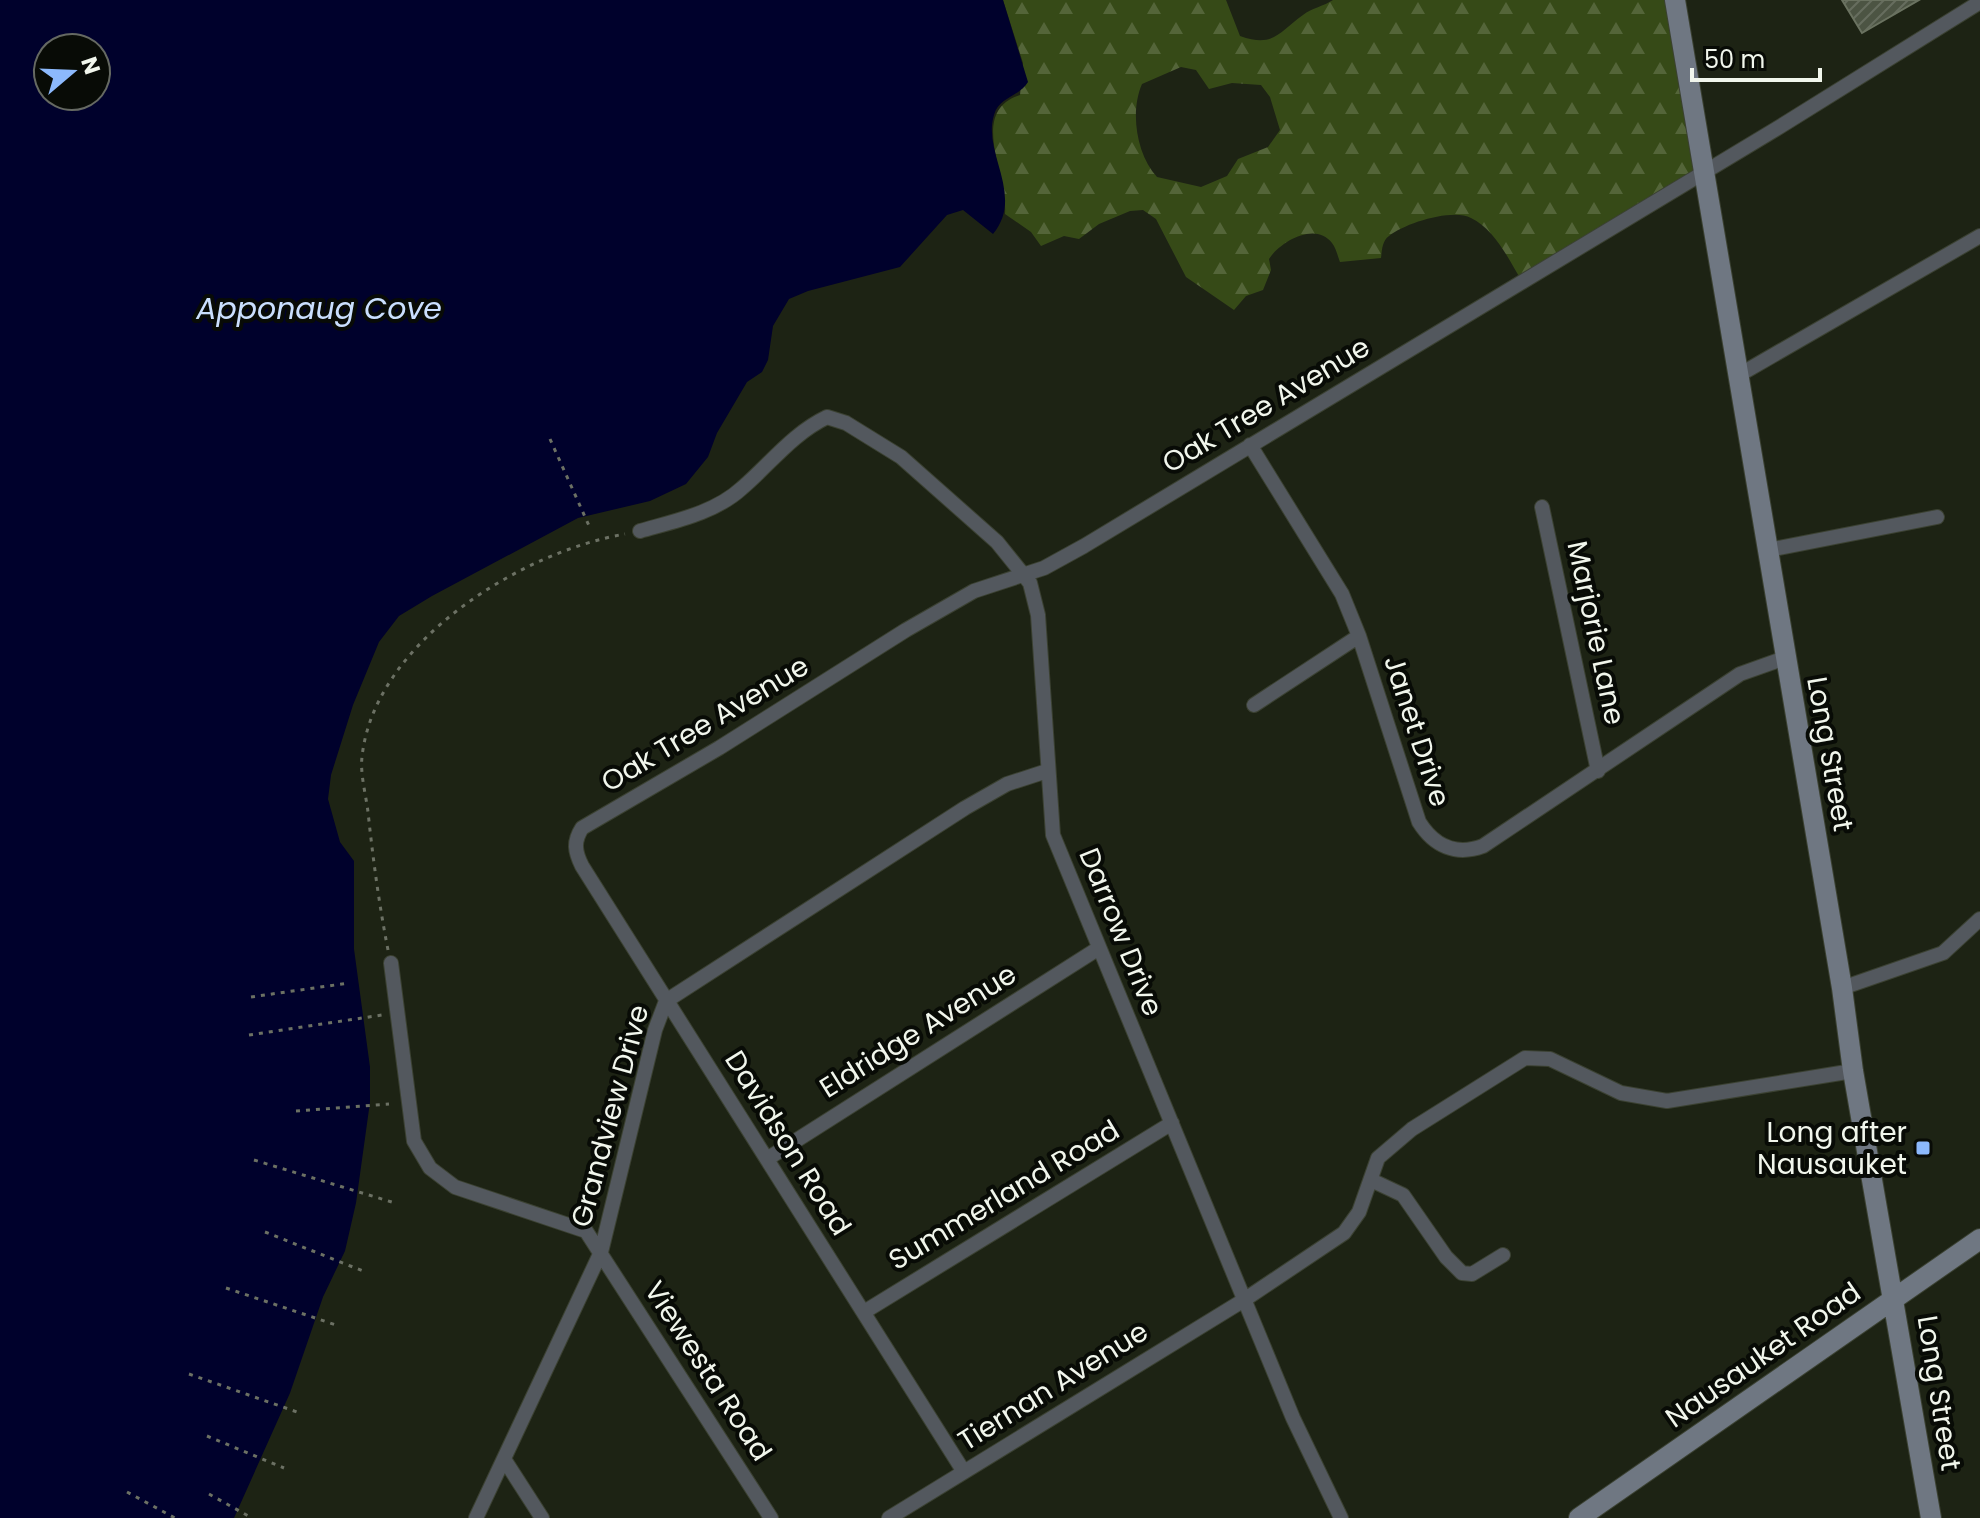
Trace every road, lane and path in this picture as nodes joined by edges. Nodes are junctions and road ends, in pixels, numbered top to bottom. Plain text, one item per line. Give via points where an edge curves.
1 (1675, 0) edge
2 (1980, 2) edge
3 (1704, 170) junction
4 (1980, 236) edge
5 (1739, 375) junction
6 (550, 439) dead end
7 (1250, 445) junction
8 (1542, 507) dead end
9 (1937, 517) dead end
10 (590, 528) dead end
11 (640, 531) joint
12 (1768, 550) junction
13 (1024, 572) junction
14 (1359, 636) junction
15 (1785, 658) junction
16 (1254, 705) dead end
17 (1047, 771) junction
18 (1598, 771) junction
19 (575, 839) joint
20 (1980, 919) edge
21 (1099, 948) junction
22 (391, 963) joint
23 (349, 983) dead end
24 (1842, 988) junction
25 (251, 997) dead end
26 (666, 1001) junction
27 (382, 1015) dead end
28 (249, 1035) dead end
29 (1853, 1071) junction
30 (389, 1104) dead end
31 (296, 1111) dead end
32 (1172, 1123) junction
33 (767, 1159) junction
34 (254, 1160) dead end
35 (1371, 1180) junction
36 (395, 1203) dead end
37 (265, 1232) dead end
38 (1980, 1239) edge
39 (601, 1252) junction
40 (1503, 1255) dead end
41 (363, 1271) dead end
42 (226, 1288) dead end
43 (1895, 1299) junction
44 (1244, 1300) junction
45 (864, 1312) junction
46 (339, 1326) dead end
47 (189, 1374) dead end
48 (297, 1412) dead end
49 (207, 1436) dead end
50 (504, 1459) junction
51 (284, 1468) dead end
52 (964, 1472) junction
53 (127, 1492) dead end
54 (209, 1494) dead end
55 (175, 1518) edge
56 (252, 1518) edge
57 (476, 1518) edge
58 (542, 1518) edge
59 (771, 1518) edge
60 (889, 1518) edge
61 (1341, 1518) edge
62 (1579, 1518) edge
63 (1931, 1518) edge

1 - 3 street, Long Street
2 - 3 street, Oak Tree Avenue
3 - 5 street, Long Street
3 - 7 street, Oak Tree Avenue
4 - 5 street
5 - 12 street, Long Street
6 - 10 path
7 - 13 street, Oak Tree Avenue via 1061,559
7 - 14 street, Janet Drive via 1342,594
8 - 18 street, Marjorie Lane
9 - 12 street
11 - 13 street, Darrow Drive via 712,508 741,490 783,446 827,417 901,457
11 - 22 path via 589,540 502,581 441,621 393,679 362,759
12 - 15 street, Long Street
13 - 17 street, Darrow Drive via 1038,615
13 - 19 street, Oak Tree Avenue via 974,591 906,630 582,828
14 - 16 street
14 - 18 street, Janet Drive via 1419,822 1435,842 1466,850 1483,846
15 - 18 street, Janet Drive via 1740,674
15 - 24 street, Long Street
17 - 21 street, Darrow Drive via 1053,835
17 - 26 street, Grandview Drive via 1007,784 965,808
19 - 26 street, Davidson Road via 582,866
20 - 24 street via 1943,953
21 - 32 street, Darrow Drive
21 - 33 street, Eldridge Avenue
22 - 39 street, Viewesta Road via 414,1141 430,1168 455,1187 586,1231
23 - 25 path
24 - 29 street, Long Street
26 - 33 street, Davidson Road
26 - 39 street, Grandview Drive
27 - 28 path
29 - 35 street, Tiernan Avenue via 1667,1101 1621,1093 1550,1059 1525,1058 1412,1129 1378,1158
29 - 43 street, Long Street
30 - 31 path
32 - 44 street, Darrow Drive
32 - 45 street, Summerland Road
33 - 45 street, Davidson Road
34 - 36 path
35 - 40 street via 1403,1195 1462,1273 1472,1274
35 - 44 street, Tiernan Avenue via 1344,1233
37 - 41 path
38 - 43 street, Nausauket Road
39 - 50 street, Grandview Drive
39 - 59 street, Viewesta Road
42 - 46 path
43 - 62 street, Nausauket Road
43 - 63 street, Long Street
44 - 52 street, Tiernan Avenue
44 - 61 street, Darrow Drive
45 - 52 street, Davidson Road
47 - 48 path
49 - 51 path
50 - 57 street, Grandview Drive
50 - 58 street
52 - 60 street, Tiernan Avenue
53 - 55 path
54 - 56 path

